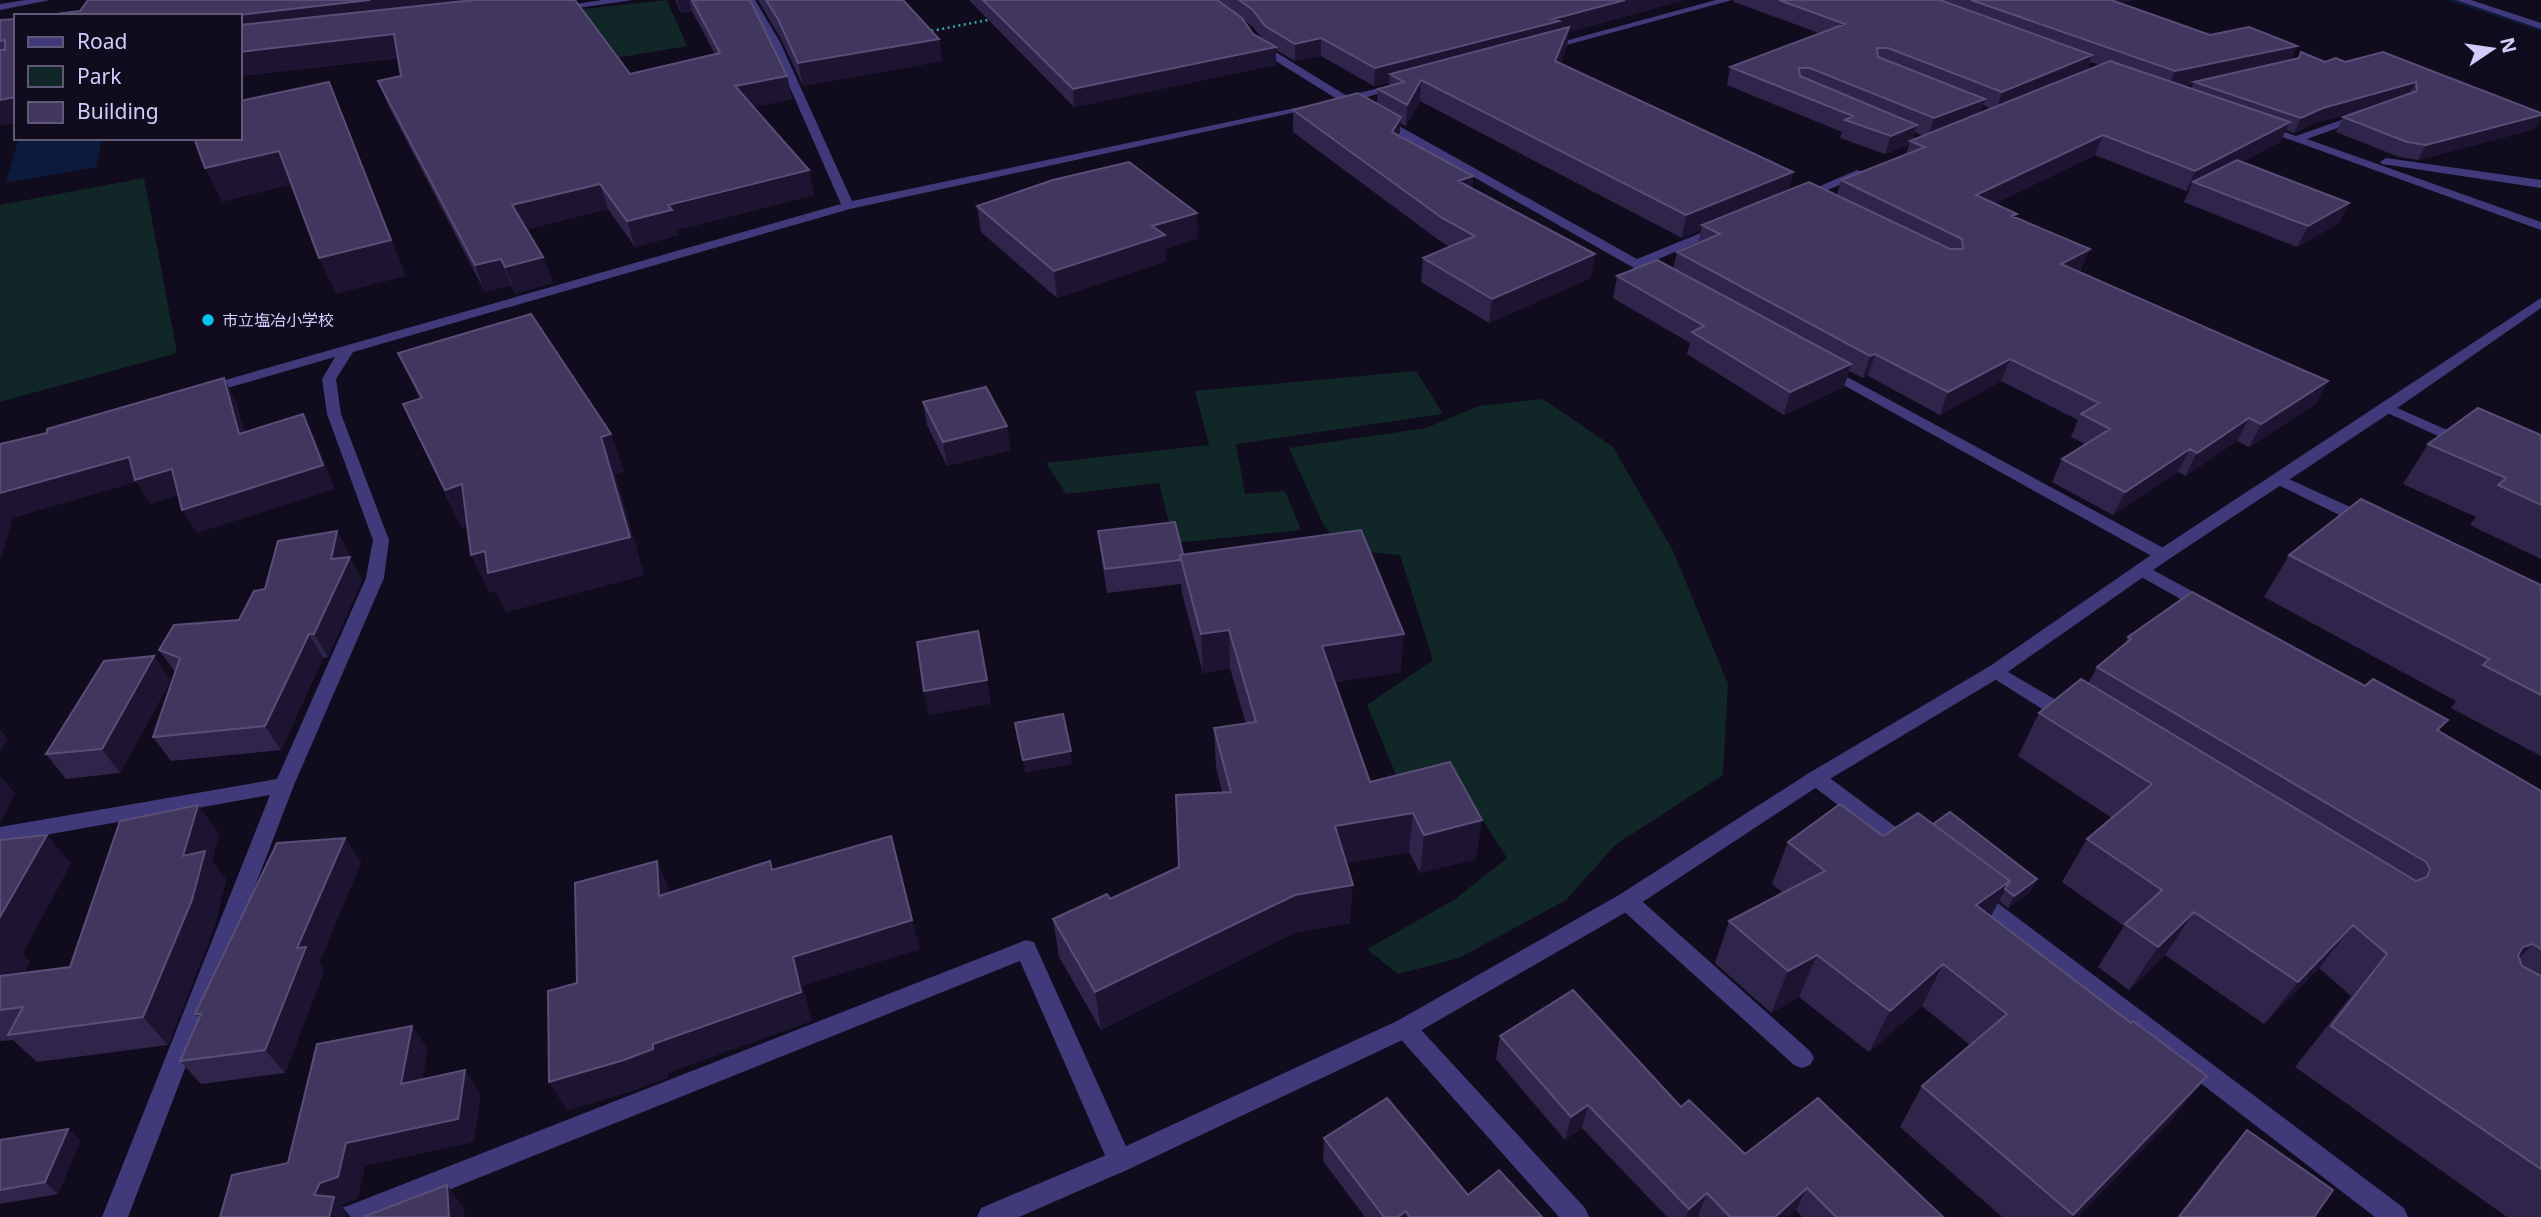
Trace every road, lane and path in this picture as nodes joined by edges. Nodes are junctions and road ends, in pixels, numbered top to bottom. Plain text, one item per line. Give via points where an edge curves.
1 (46, 0) edge
2 (628, 0) edge
3 (750, 0) edge
4 (1677, 0) edge
5 (1727, 0) edge
6 (2461, 0) edge
7 (0, 7) edge
8 (1695, 8) junction
9 (545, 9) edge
10 (997, 18) edge
11 (2541, 26) edge
12 (1248, 31) edge
13 (918, 34) edge
14 (1534, 51) edge
15 (1412, 82) edge
16 (1345, 100) junction
17 (2368, 114) edge
18 (2245, 122) edge
19 (2297, 139) junction
20 (2337, 153) junction
21 (1869, 169) edge
22 (2541, 184) edge
23 (1807, 198) edge
24 (848, 206) junction
25 (1734, 224) edge
26 (2541, 226) edge
27 (1636, 264) junction
28 (1671, 284) edge
29 (2541, 302) edge
30 (347, 350) junction
31 (1815, 363) edge
32 (187, 395) edge
33 (2388, 408) junction
34 (2477, 449) edge
35 (2278, 479) junction
36 (2378, 527) edge
37 (2162, 555) junction
38 (2142, 570) junction
39 (2226, 617) edge
40 (1996, 671) junction
41 (2090, 730) edge
42 (1816, 778) junction
43 (284, 785) junction
44 (0, 835) edge
45 (1927, 862) edge
46 (1961, 888) edge
47 (1627, 901) junction
48 (1405, 1028) junction
49 (1802, 1058) dead end
50 (1120, 1161) junction
51 (115, 1217) edge
52 (350, 1217) edge
53 (990, 1217) edge
54 (1576, 1217) edge
55 (2395, 1217) edge

1 - 7 street
2 - 9 street
3 - 24 street via 775,43
4 - 8 street
5 - 8 street
6 - 11 street
8 - 14 street
10 - 13 path
12 - 16 street via 1259,47
15 - 16 street
16 - 24 street
16 - 27 street
17 - 19 street
18 - 19 street
19 - 20 street
20 - 22 street
20 - 26 street
21 - 23 street
24 - 30 street
25 - 27 street
27 - 28 street
29 - 33 street
30 - 32 street
30 - 43 street via 329,379 334,414 381,541 375,578
31 - 37 street
33 - 34 street
33 - 35 street
35 - 36 street
35 - 37 street
37 - 38 street
38 - 39 street
38 - 40 street
40 - 41 street
40 - 42 street
42 - 45 street
42 - 47 street
43 - 44 street
43 - 51 street
46 - 55 street
47 - 48 street
47 - 49 street
48 - 50 street
48 - 54 street
50 - 52 street via 1026,949
50 - 53 street

